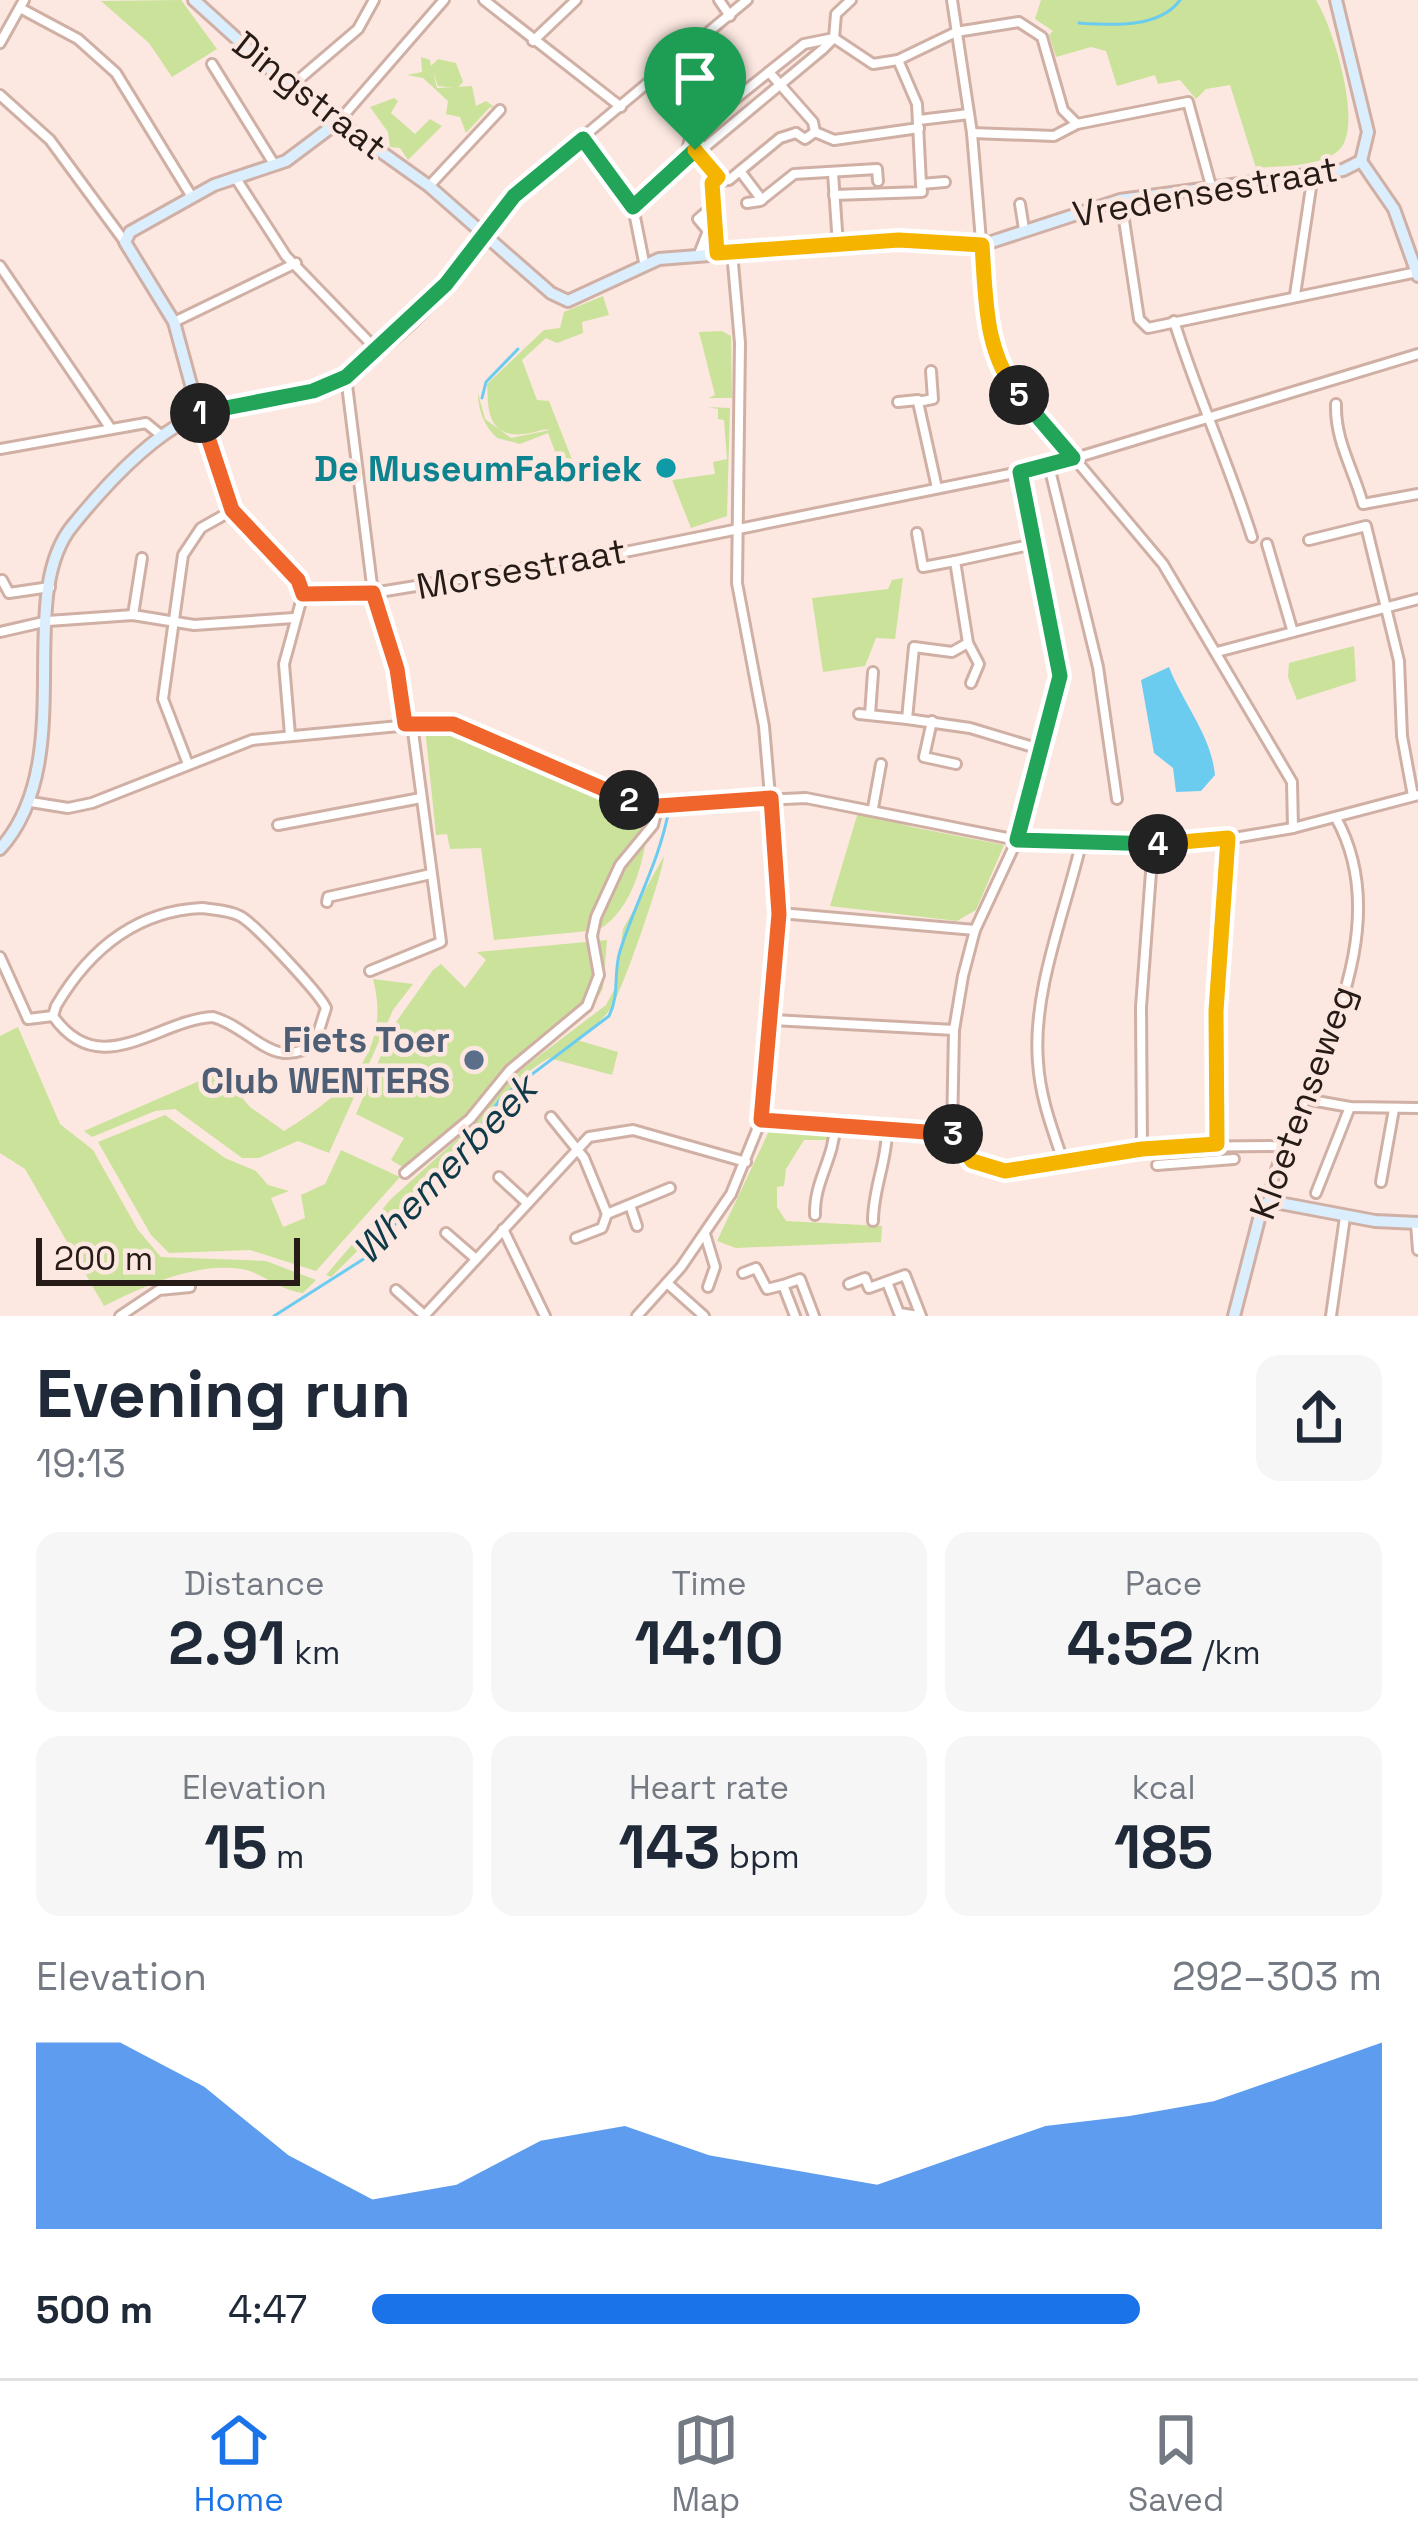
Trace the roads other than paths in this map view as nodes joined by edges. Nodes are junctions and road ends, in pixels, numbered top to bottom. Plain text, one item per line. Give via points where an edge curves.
1 (194, 0) edge
2 (374, 0) edge
3 (444, 0) edge
4 (484, 0) edge
5 (576, 0) edge
6 (719, 0) edge
7 (851, 0) edge
8 (952, 0) edge
9 (1332, 0) edge
10 (744, 1) edge
11 (22, 4) edge
12 (730, 16) junction
13 (956, 32) junction
14 (834, 38) junction
15 (533, 41) junction
16 (0, 43) edge
17 (898, 60) junction
18 (212, 64) dead end
19 (769, 72) junction
20 (778, 85) junction
21 (290, 87) junction
22 (0, 95) edge
23 (621, 107) junction
24 (500, 110) dead end
25 (969, 114) junction
26 (805, 118) junction
27 (338, 122) junction
28 (919, 124) junction
29 (1077, 124) junction
30 (815, 132) junction
31 (796, 133) junction
32 (972, 133) junction
33 (583, 139) junction
34 (695, 150) junction
35 (686, 157) junction
36 (1361, 161) junction
37 (274, 166) junction
38 (740, 171) junction
39 (833, 173) junction
40 (1313, 174) junction
41 (235, 176) junction
42 (721, 180) junction
43 (944, 182) dead end
44 (430, 186) junction
45 (1211, 186) junction
46 (880, 187) junction
47 (922, 188) junction
48 (834, 195) junction
49 (192, 197) junction
50 (762, 200) junction
51 (747, 202) dead end
52 (1020, 204) dead end
53 (713, 206) junction
54 (633, 207) junction
55 (1124, 220) dead end
56 (1024, 229) junction
57 (486, 233) junction
58 (125, 242) junction
59 (838, 245) junction
60 (982, 245) junction
61 (732, 252) junction
62 (717, 253) junction
63 (699, 254) junction
64 (644, 262) junction
65 (296, 263) junction
66 (0, 266) edge
67 (1417, 273) edge
68 (1295, 295) junction
69 (1174, 321) junction
70 (174, 322) junction
71 (377, 350) junction
72 (1418, 354) edge
73 (931, 371) dead end
74 (346, 377) junction
75 (1333, 394) junction
76 (898, 402) dead end
77 (918, 402) junction
78 (199, 414) junction
79 (1204, 416) junction
80 (111, 429) junction
81 (162, 436) junction
82 (0, 449) edge
83 (1073, 458) junction
84 (1049, 466) junction
85 (1020, 472) junction
86 (937, 488) junction
87 (1418, 494) edge
88 (1363, 504) junction
89 (232, 510) junction
90 (736, 526) junction
91 (1366, 526) junction
92 (917, 533) dead end
93 (1252, 538) dead end
94 (1309, 540) dead end
95 (1034, 544) junction
96 (1267, 544) dead end
97 (142, 558) dead end
98 (955, 561) junction
99 (2, 580) edge
100 (50, 587) junction
101 (373, 593) junction
102 (303, 594) junction
103 (1418, 599) edge
104 (1386, 607) junction
105 (133, 615) junction
106 (293, 618) junction
107 (48, 621) junction
108 (173, 621) junction
109 (1292, 628) junction
110 (0, 632) edge
111 (968, 643) junction
112 (1217, 652) junction
113 (873, 672) dead end
114 (971, 683) dead end
115 (907, 719) junction
116 (932, 721) junction
117 (408, 724) junction
118 (290, 735) junction
119 (1043, 750) junction
120 (188, 764) junction
121 (881, 764) dead end
122 (956, 764) dead end
123 (1416, 796) edge
124 (421, 798) junction
125 (771, 798) junction
126 (1117, 799) dead end
127 (31, 802) junction
128 (658, 806) junction
129 (873, 808) junction
130 (1336, 818) junction
131 (278, 825) dead end
132 (1293, 828) junction
133 (1228, 838) junction
134 (1017, 840) junction
135 (1081, 844) junction
136 (1154, 845) junction
137 (0, 849) edge
138 (431, 874) junction
139 (327, 902) dead end
140 (779, 914) junction
141 (975, 930) junction
142 (0, 957) edge
143 (370, 970) dead end
144 (53, 1016) junction
145 (773, 1020) junction
146 (954, 1030) junction
147 (1305, 1099) junction
148 (1350, 1107) junction
149 (1418, 1108) edge
150 (1394, 1109) junction
151 (551, 1117) dead end
152 (761, 1120) junction
153 (836, 1126) junction
154 (887, 1129) junction
155 (952, 1132) junction
156 (1217, 1144) junction
157 (1286, 1146) junction
158 (577, 1147) junction
159 (1142, 1149) junction
160 (1234, 1159) dead end
161 (1063, 1161) junction
162 (746, 1162) junction
163 (1157, 1165) dead end
164 (405, 1173) dead end
165 (499, 1177) dead end
166 (1381, 1182) dead end
167 (670, 1188) dead end
168 (1316, 1193) dead end
169 (1269, 1201) junction
170 (526, 1202) junction
171 (631, 1208) junction
172 (607, 1214) junction
173 (815, 1215) dead end
174 (1345, 1217) junction
175 (873, 1221) dead end
176 (1417, 1223) edge
177 (638, 1226) dead end
178 (503, 1229) junction
179 (446, 1233) dead end
180 (705, 1234) junction
181 (576, 1238) dead end
182 (1418, 1250) edge
183 (476, 1259) junction
184 (743, 1273) dead end
185 (887, 1282) junction
186 (667, 1283) junction
187 (849, 1283) dead end
188 (783, 1286) junction
189 (190, 1287) dead end
190 (708, 1287) dead end
191 (396, 1290) dead end
192 (120, 1316) edge
193 (424, 1316) edge
194 (544, 1316) edge
195 (637, 1316) edge
196 (704, 1316) edge
197 (795, 1316) edge
198 (814, 1316) edge
199 (920, 1316) edge
200 (1234, 1316) edge
201 (1331, 1316) edge

1 - 21 street, Dingstraat
2 - 21 street via 358,29
3 - 27 street
4 - 15 street
5 - 15 street
6 - 12 street
7 - 14 street via 836,14
8 - 13 street
9 - 36 street via 1368,133
10 - 12 street
11 - 16 street
11 - 49 street via 116,73
12 - 23 street
13 - 17 street
13 - 25 street
13 - 29 street via 1019,22 1042,38 1064,110
14 - 17 street via 874,64
14 - 19 street via 804,44
14 - 20 street
15 - 23 street
17 - 28 street
18 - 37 street
19 - 20 street
19 - 35 street via 691,134
20 - 26 street
20 - 34 street
21 - 27 street, Dingstraat
22 - 58 street via 50,140
23 - 33 street
24 - 44 street
25 - 28 street
25 - 32 street
26 - 30 street
26 - 31 street
27 - 37 street
27 - 44 street, Dingstraat
28 - 30 street via 834,140
28 - 47 street
29 - 32 street via 1054,136
29 - 45 street via 1184,99
30 - 31 street via 805,139
31 - 38 street
32 - 60 street
33 - 54 street
33 - 57 street via 514,196
34 - 35 street
34 - 42 street
35 - 54 street
36 - 40 street, Vredensestraat
36 - 67 street via 1394,209
37 - 41 street
38 - 42 street
38 - 50 street
39 - 46 street via 877,169
39 - 48 street
39 - 50 street via 794,174
40 - 45 street, Vredensestraat
40 - 68 street
41 - 49 street
41 - 65 street
42 - 53 street via 712,183
43 - 47 street
44 - 57 street, Dingstraat
45 - 56 street, Vredensestraat via 1095,205
46 - 47 street
46 - 48 street
48 - 59 street
49 - 58 street
50 - 51 street
52 - 56 street
53 - 62 street
53 - 63 street via 698,219 708,236
54 - 64 street
55 - 69 street via 1142,326
56 - 60 street, Vredensestraat
57 - 64 street, Dingstraat via 562,300
57 - 71 street
58 - 70 street
59 - 60 street
59 - 61 street
60 - 83 street via 989,336 1002,372
61 - 62 street
61 - 90 street via 740,344
62 - 63 street
63 - 64 street
65 - 70 street
65 - 71 street
66 - 80 street
67 - 68 street
68 - 69 street
69 - 79 street
70 - 78 street
71 - 74 street
72 - 75 street, Morsestraat
73 - 77 street via 933,399
74 - 78 street
74 - 101 street
75 - 79 street, Morsestraat
75 - 88 street via 1342,453
76 - 77 street
77 - 86 street
78 - 81 street
78 - 89 street
79 - 83 street, Morsestraat
79 - 93 street
80 - 81 street via 146,423
80 - 82 street
81 - 100 street via 70,528
83 - 84 street, Morsestraat
83 - 112 street via 1148,543
84 - 85 street, Morsestraat
84 - 126 street via 1098,667
85 - 86 street, Morsestraat
85 - 95 street
86 - 90 street, Morsestraat
87 - 88 street
88 - 91 street
89 - 102 street
89 - 108 street via 191,539
90 - 101 street, Morsestraat
90 - 125 street via 737,583
91 - 94 street
91 - 104 street
92 - 98 street via 923,568
95 - 98 street
95 - 119 street via 1060,676
96 - 109 street
97 - 105 street
98 - 111 street
99 - 100 street via 9,593
100 - 107 street
101 - 102 street, Morsestraat
101 - 117 street
102 - 106 street
103 - 104 street
104 - 109 street
104 - 123 street
105 - 107 street
105 - 108 street
106 - 108 street
106 - 118 street via 284,664
107 - 110 street
107 - 127 street
108 - 120 street via 163,699
109 - 112 street
111 - 114 street via 979,664
111 - 115 street via 952,652 914,647
112 - 132 street via 1292,782
113 - 115 street via 865,714
115 - 116 street
116 - 119 street
116 - 122 street via 924,757
117 - 118 street
117 - 124 street
117 - 128 street via 453,724
118 - 120 street
119 - 134 street
120 - 127 street via 92,803
121 - 129 street
123 - 130 street
124 - 131 street
124 - 138 street
125 - 128 street
125 - 129 street
125 - 140 street
127 - 137 street
128 - 164 street via 596,916 599,975 587,1006
129 - 134 street
130 - 132 street
130 - 147 street, Kloetenseweg via 1354,859 1358,910 1343,1000
132 - 133 street
133 - 136 street
133 - 156 street
134 - 135 street
134 - 141 street
135 - 136 street
135 - 161 street via 1037,1058
136 - 159 street via 1141,1007
138 - 139 street
138 - 143 street via 440,946
140 - 141 street
140 - 145 street
141 - 146 street
142 - 144 street via 28,1018
144 - 144 street via 75,1040 111,1046 213,1017 285,1056 315,1043 326,1008 312,982 248,920 202,908 152,917 113,938 75,977
145 - 146 street
145 - 152 street
146 - 155 street
147 - 148 street
147 - 157 street, Kloetenseweg
148 - 150 street
148 - 168 street
149 - 150 street
150 - 166 street
151 - 158 street
152 - 153 street
152 - 162 street
153 - 154 street
153 - 173 street via 830,1163 814,1191
154 - 155 street
154 - 175 street
155 - 161 street via 972,1161 988,1167
156 - 157 street
156 - 159 street
157 - 169 street, Kloetenseweg
158 - 162 street via 602,1132 633,1130
158 - 170 street
158 - 172 street
159 - 161 street
160 - 163 street
162 - 180 street
165 - 170 street
167 - 171 street
169 - 174 street
169 - 200 street, Kloetenseweg
170 - 178 street
171 - 172 street
171 - 177 street
172 - 181 street via 602,1228
174 - 176 street
174 - 201 street
176 - 182 street
178 - 183 street
178 - 194 street
179 - 183 street
180 - 186 street
180 - 190 street via 715,1268
183 - 193 street
184 - 188 street via 756,1268 767,1289
185 - 187 street
185 - 199 street via 899,1312
185 - 199 street via 905,1275
186 - 195 street
186 - 196 street
188 - 197 street
188 - 198 street via 800,1279
189 - 192 street via 159,1290
191 - 193 street

